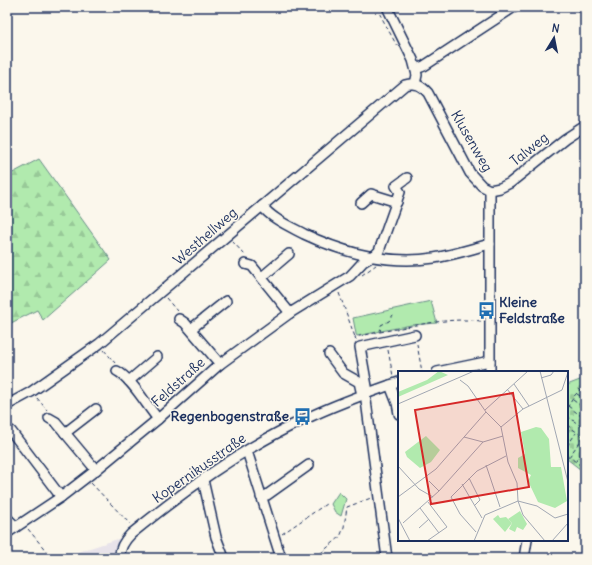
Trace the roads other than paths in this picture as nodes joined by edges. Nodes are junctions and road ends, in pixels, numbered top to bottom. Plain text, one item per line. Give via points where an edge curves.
1 (388, 7) edge
2 (514, 7) edge
3 (583, 7) edge
4 (585, 10) edge
5 (416, 69) junction
6 (415, 84) junction
7 (585, 126) edge
8 (407, 178) dead end
9 (490, 190) junction
10 (397, 199) junction
11 (361, 203) dead end
12 (262, 206) junction
13 (490, 244) junction
14 (289, 254) dead end
15 (371, 257) junction
16 (245, 264) road end
17 (262, 277) junction
18 (226, 302) dead end
19 (290, 313) junction
20 (179, 319) road end
21 (191, 329) junction
22 (415, 335) road end
23 (329, 354) dead end
24 (157, 357) dead end
25 (490, 361) junction
26 (220, 364) junction
27 (117, 371) road end
28 (443, 371) edge
29 (490, 371) edge
30 (129, 381) junction
31 (395, 383) edge
32 (365, 393) junction
33 (7, 405) edge
34 (96, 410) dead end
35 (398, 411) edge
36 (49, 418) road end
37 (158, 419) junction
38 (11, 432) dead end
39 (65, 433) junction
40 (247, 451) junction
41 (309, 465) dead end
42 (96, 470) junction
43 (203, 480) junction
44 (61, 497) junction
45 (262, 497) junction
46 (7, 518) edge
47 (19, 525) junction
48 (7, 534) edge
49 (527, 541) edge
50 (120, 558) edge
51 (224, 558) edge
52 (281, 558) edge
53 (387, 558) edge
54 (524, 558) edge

1 - 5 street
2 - 5 street
3 - 4 street
5 - 6 street
6 - 9 street, Klusenweg via 423,88 433,102 470,173 482,186
6 - 12 street, Westhellweg via 405,84
7 - 9 street, Talweg via 510,183
8 - 10 street via 396,186 400,192
9 - 13 street, Klusenweg
10 - 11 street via 371,194
10 - 15 street via 379,251
12 - 15 street via 272,217 309,236
12 - 33 street, Westhellweg via 99,344 31,392
13 - 15 street via 433,258 413,260
13 - 25 street, Klusenweg
14 - 17 street
15 - 19 street, Feldstraße via 350,276
16 - 17 street via 252,266
17 - 19 street
18 - 21 street
19 - 26 street, Feldstraße
20 - 21 street via 186,322
21 - 26 street
22 - 32 street via 360,347
23 - 32 street via 343,373 359,382
24 - 30 street
25 - 28 street
25 - 29 street, Klusenweg
26 - 37 street, Feldstraße
27 - 30 street
30 - 37 street
31 - 32 street, Kopernikusstraße
31 - 35 street
32 - 40 street, Kopernikusstraße via 303,420
32 - 53 street
34 - 39 street
36 - 39 street
37 - 42 street, Feldstraße
38 - 44 street
39 - 42 street
40 - 43 street, Kopernikusstraße
40 - 45 street
41 - 45 street
42 - 44 street, Feldstraße
43 - 50 street, Kopernikusstraße via 136,530 123,543
43 - 51 street via 216,537
44 - 47 street, Feldstraße
45 - 52 street
46 - 47 street
47 - 48 street, Feldstraße
49 - 54 street

